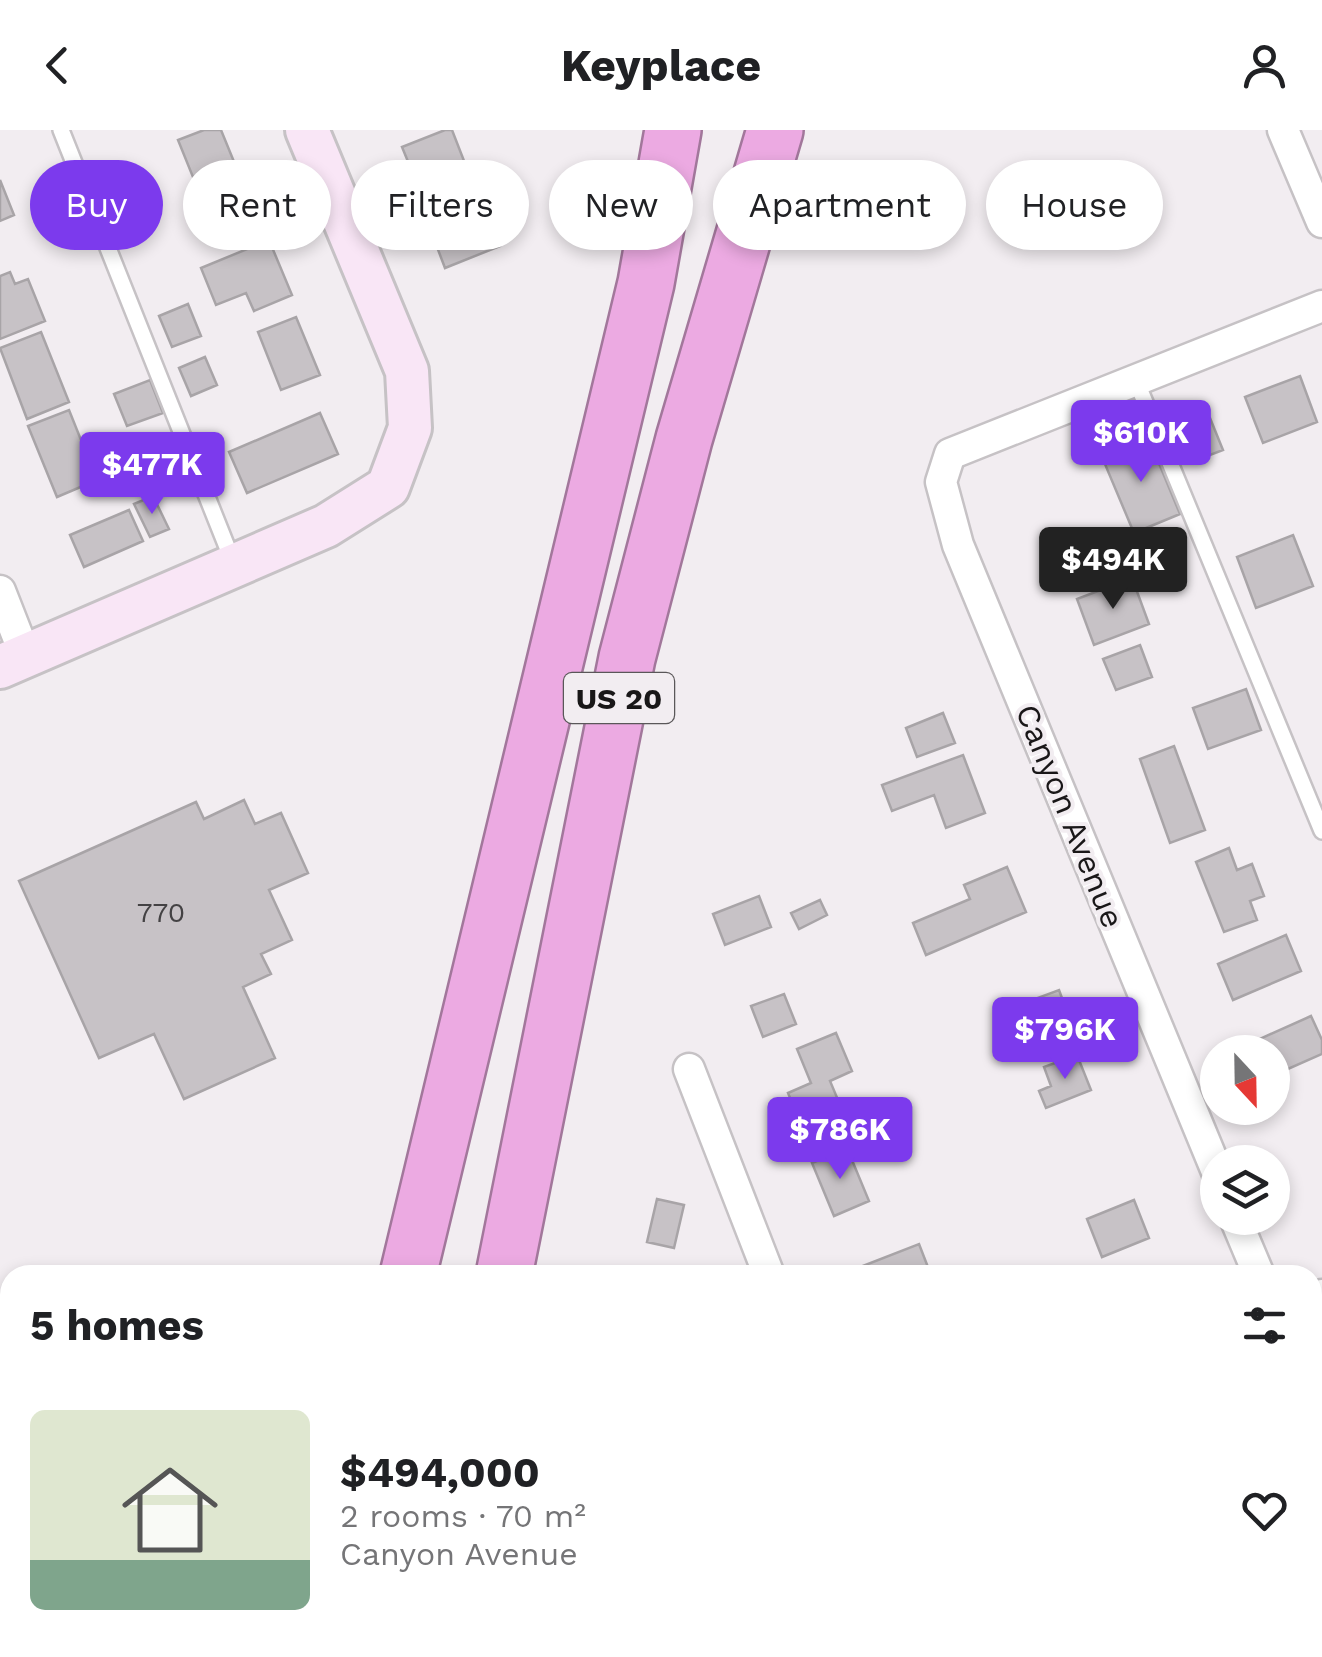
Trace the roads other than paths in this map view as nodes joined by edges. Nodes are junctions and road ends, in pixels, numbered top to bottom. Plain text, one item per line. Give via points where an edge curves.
1 (61, 130) edge
2 (307, 130) edge
3 (673, 130) edge
4 (698, 130) edge
5 (775, 130) edge
6 (1283, 130) edge
7 (1322, 222) edge
8 (646, 283) junction
9 (1322, 306) edge
10 (1135, 378) junction
11 (235, 566) junction
12 (0, 591) edge
13 (12, 661) edge
14 (1322, 831) edge
15 (689, 1069) dead end
16 (530, 1137) junction
17 (1206, 1145) edge
18 (1243, 1235) edge
19 (409, 1260) edge
20 (506, 1265) edge
21 (523, 1265) edge
22 (765, 1265) edge
23 (1255, 1265) edge

1 - 11 lane
2 - 11 street via 407,371 410,428 388,487 326,526
3 - 8 highway
4 - 8 highway, US 20
5 - 16 highway, US 20 via 627,658
6 - 7 street
8 - 19 highway, US 20
9 - 10 street
10 - 14 lane
10 - 17 street, Canyon Avenue via 950,454 942,482 958,545
11 - 13 street
12 - 13 street
15 - 22 street
16 - 20 highway, US 20
16 - 21 highway
18 - 23 street

